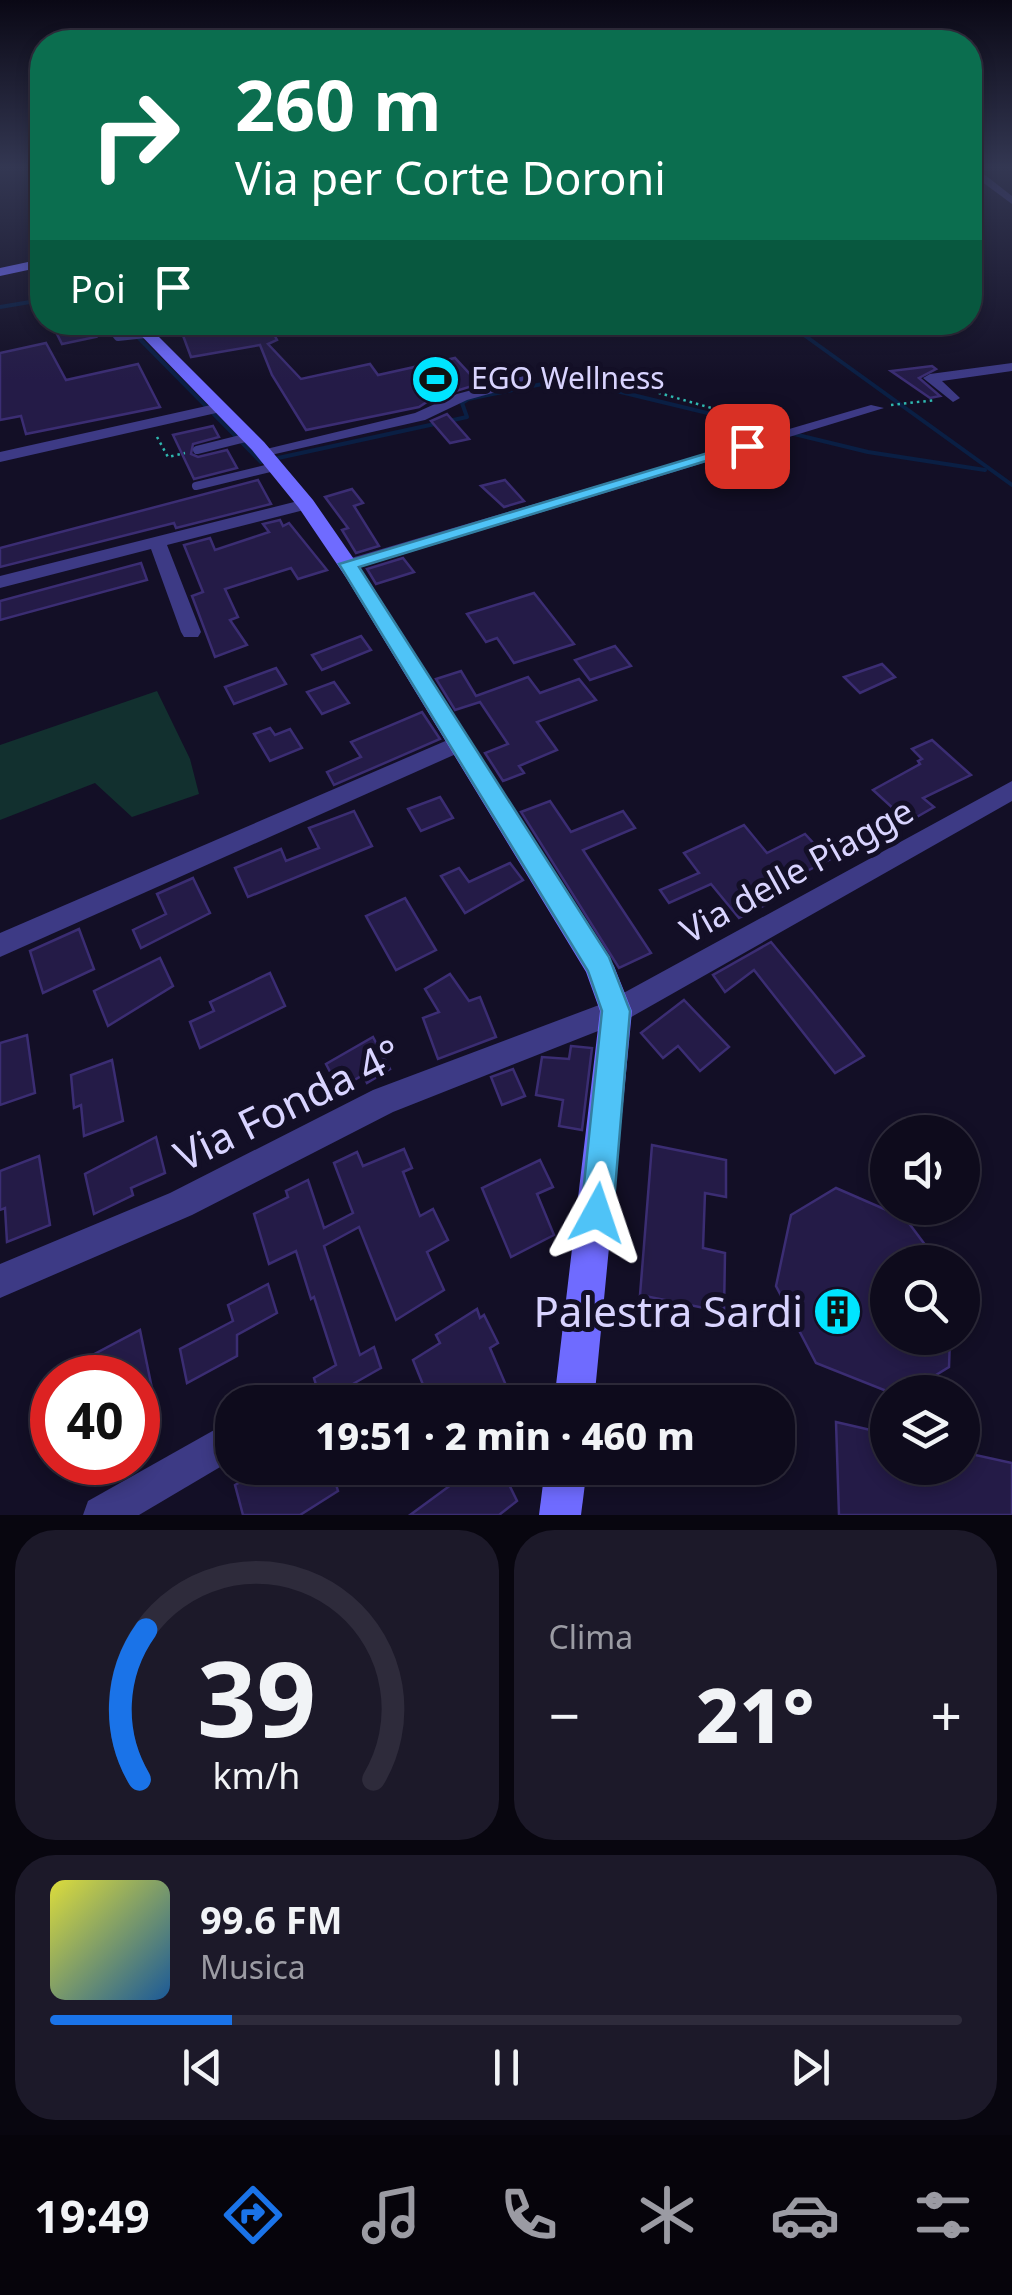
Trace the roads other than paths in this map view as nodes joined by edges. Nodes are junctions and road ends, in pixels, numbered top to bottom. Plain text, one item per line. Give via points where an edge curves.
1 (30, 266) edge
2 (0, 272) edge
3 (143, 335) edge
4 (1012, 367) edge
5 (528, 379) road end
6 (954, 398) road end
7 (883, 407) road end
8 (215, 410) junction
9 (252, 447) junction
10 (197, 450) road end
11 (0, 457) edge
12 (196, 486) dead end
13 (306, 504) junction
14 (157, 542) junction
15 (348, 564) junction
16 (0, 582) edge
17 (191, 632) dead end
18 (457, 744) junction
19 (1012, 790) edge
20 (0, 945) edge
21 (616, 1011) junction
22 (0, 1280) edge
23 (576, 1385) edge
24 (215, 1449) edge
25 (564, 1485) edge
26 (102, 1515) edge
27 (560, 1515) edge

1 - 2 street
3 - 8 street
4 - 6 street via 930,378
5 - 9 street via 420,417
7 - 15 street
8 - 9 street
8 - 11 street
9 - 10 lane
9 - 12 lane
9 - 13 street
13 - 14 street
13 - 15 street
14 - 16 street
14 - 17 street
15 - 18 street
18 - 20 street
18 - 21 street via 599,966
19 - 21 street, Via delle Piagge
21 - 22 street, Via Fonda 4° via 384,1102 181,1204
21 - 23 street
24 - 26 street
25 - 27 street

